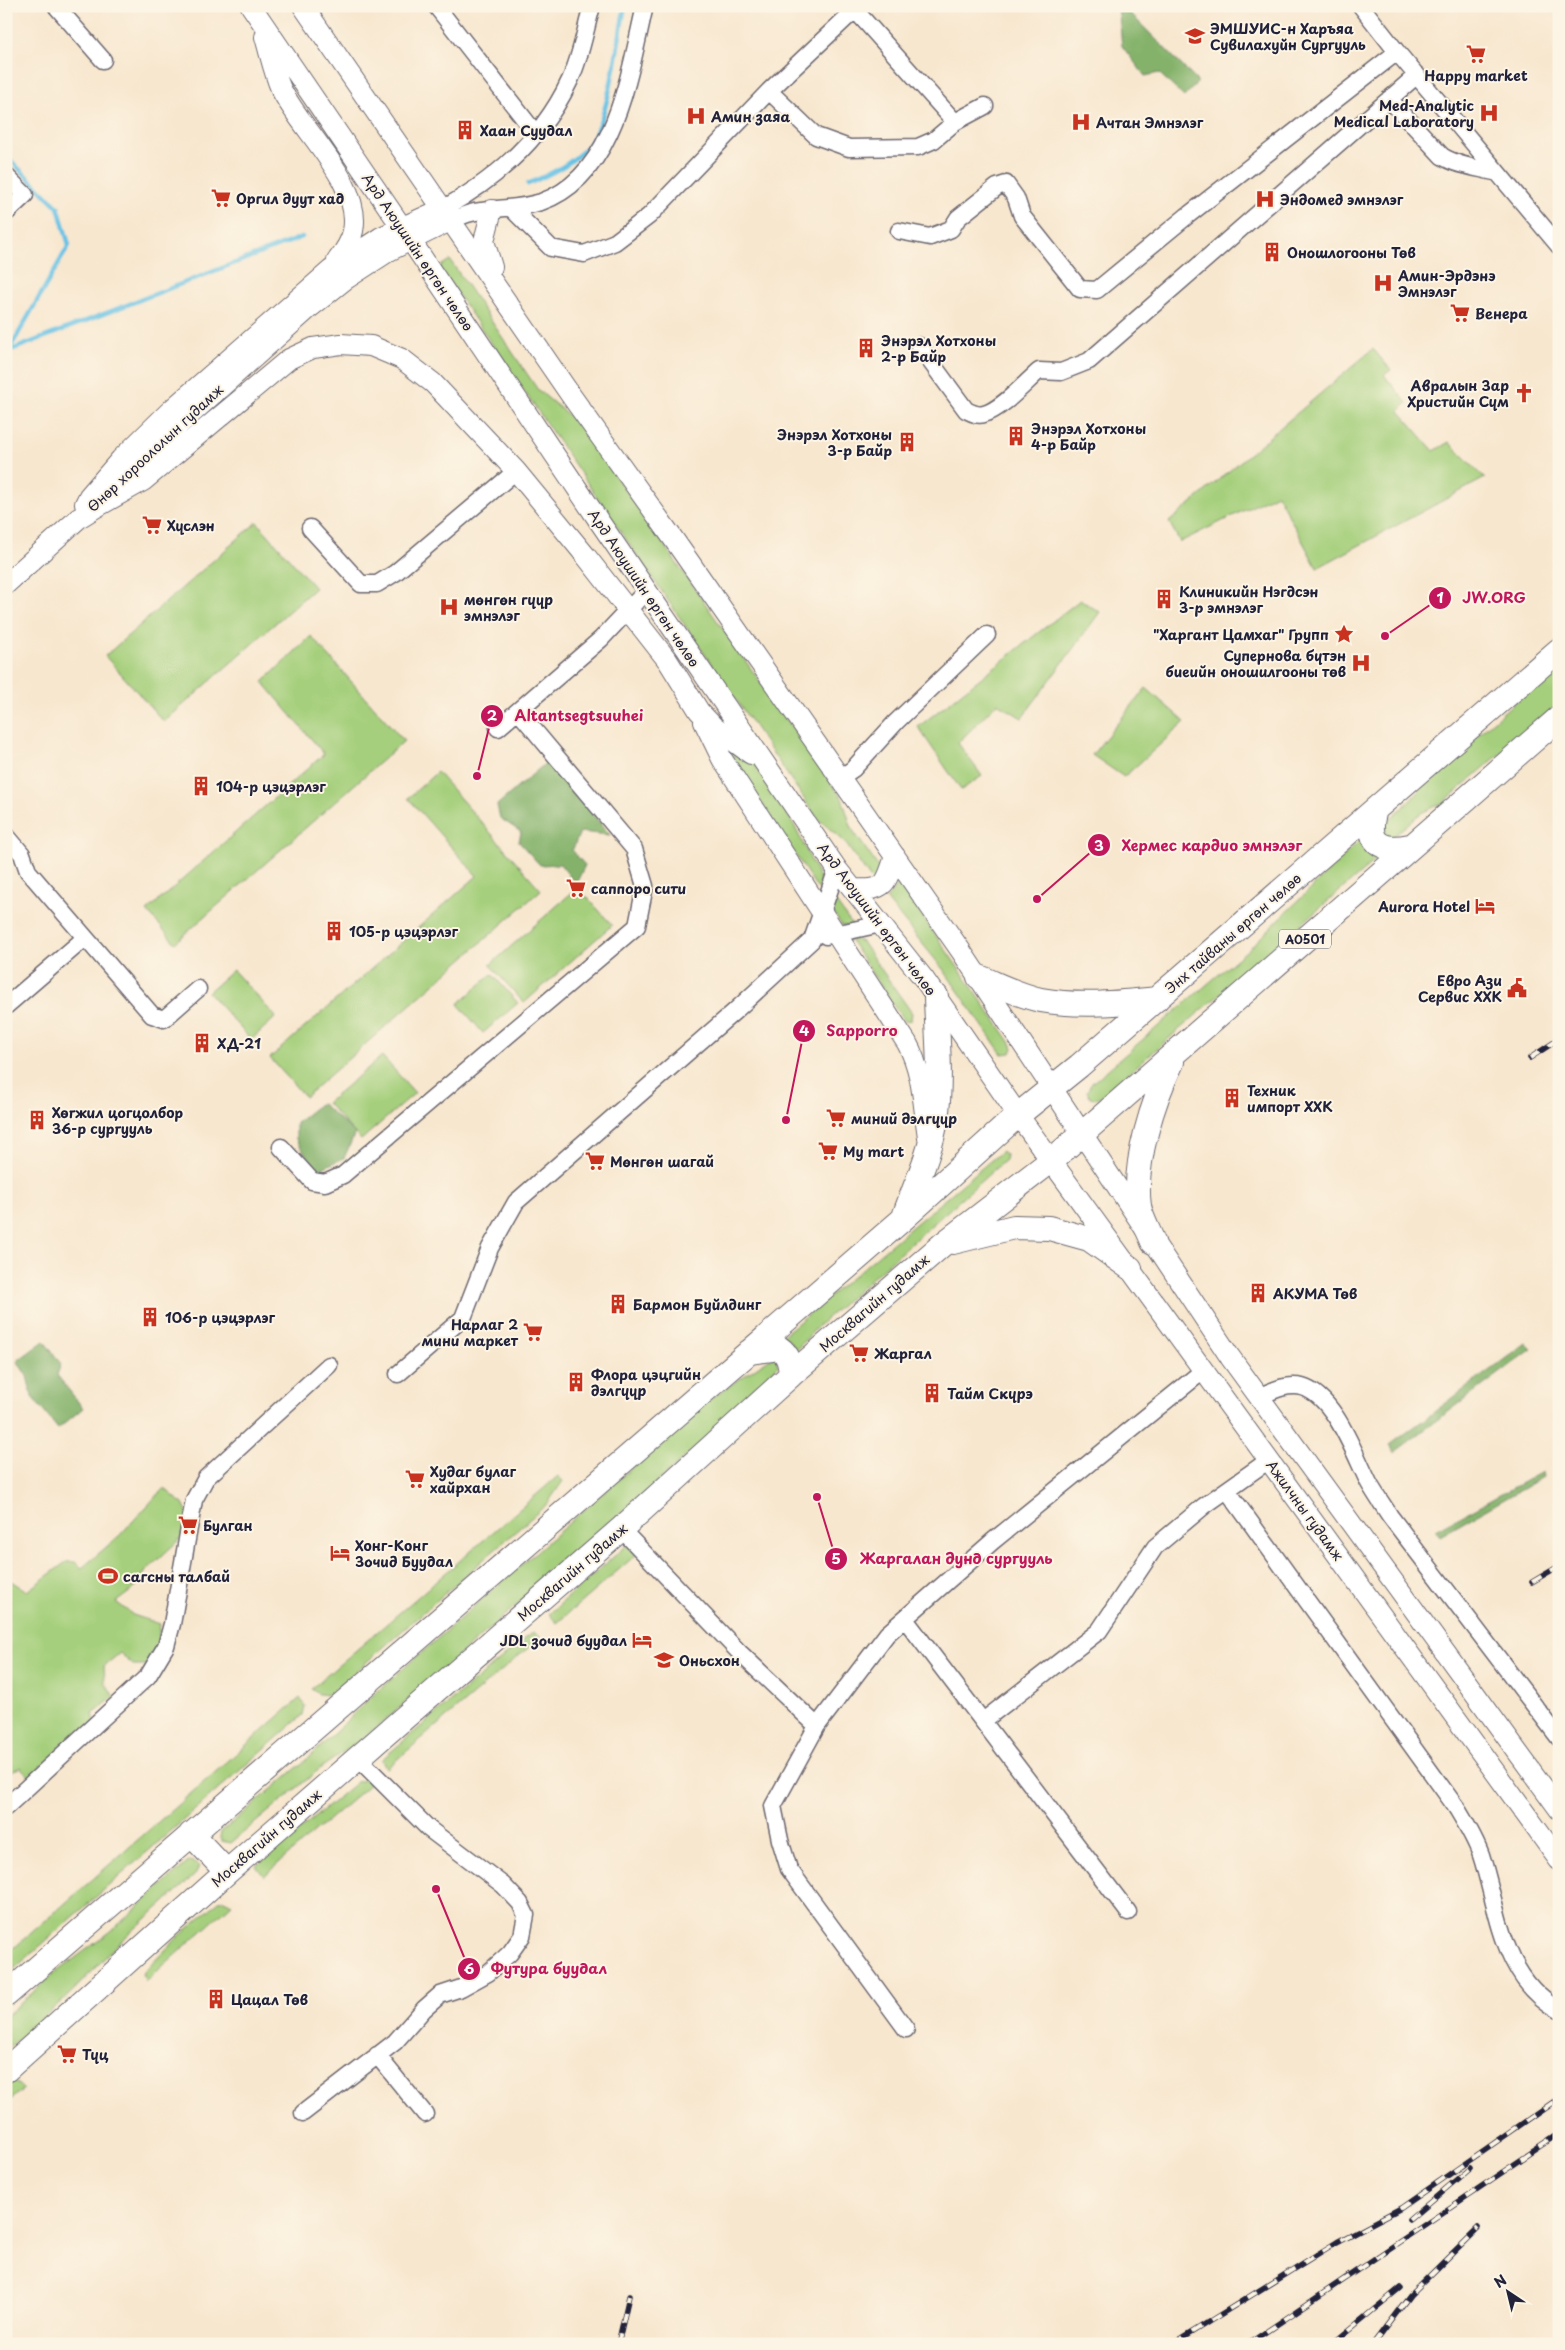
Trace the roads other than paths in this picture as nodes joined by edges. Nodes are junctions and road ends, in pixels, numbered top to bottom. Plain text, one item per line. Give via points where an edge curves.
1 (56, 6) edge
2 (303, 6) edge
3 (436, 6) edge
4 (592, 6) edge
5 (645, 6) edge
6 (1361, 6) edge
7 (857, 8) edge
8 (254, 11) edge
9 (1397, 52) junction
10 (103, 60) dead end
11 (1417, 75) junction
12 (768, 91) junction
13 (1389, 99) junction
14 (986, 106) dead end
15 (955, 122) junction
16 (536, 134) junction
17 (1498, 173) junction
18 (6, 176) edge
19 (502, 210) junction
20 (6, 214) edge
21 (448, 214) junction
22 (899, 231) dead end
23 (406, 233) junction
24 (1559, 246) edge
25 (331, 270) junction
26 (502, 295) junction
27 (919, 346) dead end
28 (516, 471) junction
29 (87, 513) junction
30 (310, 528) dead end
31 (6, 584) edge
32 (646, 591) junction
33 (628, 610) junction
34 (988, 636) dead end
35 (1559, 650) edge
36 (518, 711) junction
37 (699, 711) junction
38 (1559, 718) edge
39 (498, 728) dead end
40 (764, 763) junction
41 (840, 778) junction
42 (1375, 810) junction
43 (6, 836) edge
44 (1410, 846) junction
45 (894, 856) junction
46 (838, 869) junction
47 (854, 889) junction
48 (822, 912) junction
49 (881, 924) junction
50 (836, 934) junction
51 (85, 938) junction
52 (812, 940) junction
53 (979, 977) junction
54 (198, 989) dead end
55 (936, 996) junction
56 (1157, 999) junction
57 (6, 1006) edge
58 (1176, 1053) junction
59 (1052, 1090) junction
60 (1018, 1115) junction
61 (1082, 1133) junction
62 (281, 1147) dead end
63 (929, 1148) junction
64 (1052, 1160) junction
65 (903, 1219) junction
66 (1153, 1242) junction
67 (942, 1245) junction
68 (1130, 1268) junction
69 (749, 1352) junction
70 (329, 1365) dead end
71 (1204, 1370) junction
72 (398, 1374) dead end
73 (791, 1375) junction
74 (1258, 1397) junction
75 (1269, 1460) junction
76 (1227, 1490) junction
77 (621, 1529) junction
78 (906, 1619) junction
79 (983, 1722) junction
80 (817, 1726) junction
81 (1559, 1738) edge
82 (358, 1758) junction
83 (6, 1807) edge
84 (1559, 1809) edge
85 (191, 1834) junction
86 (1559, 1860) edge
87 (227, 1872) junction
88 (1128, 1912) dead end
89 (6, 1995) edge
90 (1559, 2010) edge
91 (906, 2030) dead end
92 (378, 2055) junction
93 (6, 2070) edge
94 (303, 2113) dead end
95 (425, 2114) dead end

1 - 10 street
2 - 21 main road
3 - 16 street
4 - 16 street via 571,78
5 - 19 street via 624,91 603,147 591,166 569,185 542,201
6 - 9 street
7 - 12 street
7 - 15 street
8 - 23 main road, Ард Аюушийн өргөн чөлөө
8 - 25 main road via 281,90 344,184 352,205 353,232 347,248
9 - 11 street
9 - 22 street via 1098,290 1080,289 1022,216 1016,198 1006,184 997,187 965,213 951,229 930,237
11 - 13 street
11 - 17 street
12 - 15 street via 816,136 849,148 918,147 934,140
12 - 19 street via 649,216 615,242 584,254 551,248
13 - 17 street via 1452,163
13 - 27 street via 1089,361 1061,372 1040,370 993,410 974,415 966,410
14 - 15 street
16 - 21 street
17 - 24 street
18 - 20 street via 25,195
19 - 21 street
19 - 26 main road via 484,242
21 - 23 main road, Өнөр хороололын гудамж
21 - 26 main road
23 - 25 main road, Өнөр хороололын гудамж via 358,250
23 - 29 main road, Өнөр хороололын гудамж via 307,310 173,430
23 - 32 main road, Ард Аюушийн өргөн чөлөө
25 - 29 main road, Өнөр хороололын гудамж via 230,357 121,459 89,496
26 - 41 main road
28 - 29 main road via 433,383 402,359 371,346 341,344 314,348 288,359 143,481
28 - 30 street via 395,573 377,584 361,584
28 - 33 main road
29 - 31 main road
32 - 33 street
32 - 40 main road, Ард Аюушийн өргөн чөлөө
33 - 36 street via 601,639
33 - 37 main road via 668,662
34 - 41 street via 896,722 853,769
35 - 42 highway, Энх тайваны өргөн чөлөө
36 - 39 street
36 - 62 street via 634,849 644,886 636,926 343,1175 325,1183 312,1181
37 - 40 main road via 714,727
37 - 48 main road via 722,758
38 - 44 highway, A0501
40 - 46 main road, Ард Аюушийн өргөн чөлөө
41 - 45 main road
42 - 44 highway via 1370,828 1377,843 1389,848
42 - 56 highway, Энх тайваны өргөн чөлөө
43 - 51 street via 22,854 28,871
44 - 58 highway, A0501
45 - 47 main road via 889,876 880,887 874,890
45 - 53 main road
46 - 47 main road, Ард Аюушийн өргөн чөлөө
46 - 48 street
47 - 49 main road, Ард Аюушийн өргөн чөлөө
48 - 50 main road
48 - 52 street
49 - 50 street
49 - 55 main road, Ард Аюушийн өргөн чөлөө
50 - 52 street
50 - 63 main road via 916,1059
51 - 54 street via 152,1015 164,1019
51 - 57 street
52 - 72 street via 516,1202 490,1248 463,1318
53 - 56 highway via 1040,1000 1081,1004
53 - 59 main road
55 - 60 main road, Ард Аюушийн өргөн чөлөө
55 - 63 highway via 939,1084
56 - 59 highway, Энх тайваны өргөн чөлөө
58 - 61 highway, A0501
58 - 66 highway via 1158,1090 1140,1167 1139,1207
59 - 60 highway, Энх тайваны өргөн чөлөө
59 - 61 main road
60 - 64 main road, Ард Аюушийн өргөн чөлөө
60 - 65 highway
61 - 64 highway, A0501
61 - 66 main road, Ажилчны гудамж
63 - 65 highway
64 - 67 highway, Москвагийн гудамж
64 - 68 main road, Ажилчны гудамж
65 - 69 highway
66 - 74 main road, Ажилчны гудамж
67 - 68 highway via 1014,1227 1049,1228 1089,1239
67 - 73 highway, Москвагийн гудамж
68 - 71 main road, Ажилчны гудамж
69 - 73 highway via 779,1348 786,1352
69 - 85 highway
70 - 83 street via 206,1478 194,1500 168,1639 148,1676
71 - 75 main road, Ажилчны гудамж
71 - 78 street via 993,1541
73 - 77 highway, Москвагийн гудамж
74 - 81 street via 1286,1386 1304,1387 1329,1408 1390,1516
74 - 84 main road, Ажилчны гудамж
75 - 76 street
75 - 86 main road, Ажилчны гудамж
76 - 79 street via 1155,1547 1099,1631
76 - 90 street via 1456,1807 1481,1854 1503,1939 1513,1961 1526,1982 1542,1999
77 - 80 street via 740,1653
77 - 82 highway, Москвагийн гудамж
78 - 79 street
78 - 80 street via 887,1634
79 - 88 street
80 - 91 street via 773,1806 780,1840 789,1869
82 - 87 highway, Москвагийн гудамж
82 - 92 street via 429,1829 502,1885 520,1903 526,1915 522,1936 510,1953 488,1973 440,1996
85 - 87 highway
85 - 89 highway
87 - 93 highway, Москвагийн гудамж
92 - 94 street
92 - 95 street

